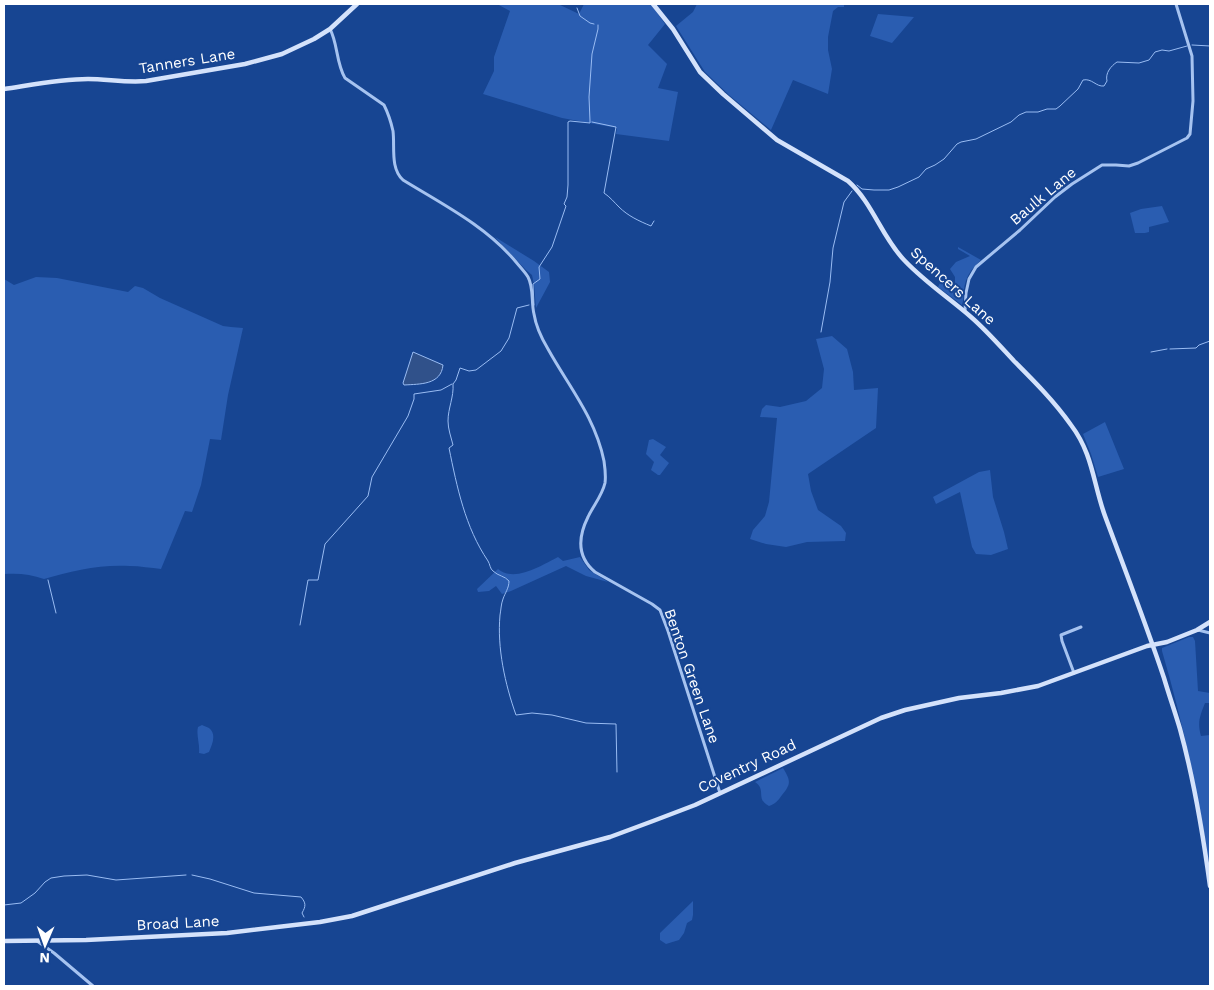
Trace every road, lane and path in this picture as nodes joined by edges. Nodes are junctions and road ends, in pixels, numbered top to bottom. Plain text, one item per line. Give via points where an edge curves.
1 (357, 4) edge
2 (653, 4) edge
3 (1176, 4) edge
4 (330, 29) junction
5 (4, 89) edge
6 (965, 312) junction
7 (1210, 622) edge
8 (1081, 627) dead end
9 (1197, 630) junction
10 (1210, 634) edge
11 (1152, 646) junction
12 (1074, 673) junction
13 (720, 793) junction
14 (1210, 886) edge
15 (352, 916) joint
16 (4, 941) edge
17 (37, 941) junction
18 (94, 986) edge

1 - 4 street, Tanners Lane
2 - 6 street, Spencers Lane via 674,29 700,72 777,140 848,181 902,258
3 - 6 street, Baulk Lane via 1192,56 1190,134 1138,163 1102,165 1054,197 976,267 969,278
4 - 5 street, Tanners Lane via 292,50 245,64 137,82 81,79
4 - 13 street, Benton Green Lane via 345,78 387,110 398,176 495,240 528,278 534,316 542,339 586,411 604,460 606,478 603,489 583,532 584,560 595,572 660,610
6 - 11 street, Spencers Lane via 1053,401 1080,437
7 - 9 street, Coventry Road
8 - 12 street via 1061,634
9 - 10 street
9 - 11 street, Coventry Road
11 - 12 street, Coventry Road
11 - 14 street, Spencers Lane via 1189,764
12 - 13 street, Coventry Road via 1038,686 959,698 881,718
13 - 15 street, Coventry Road via 610,837 515,863
15 - 17 street, Broad Lane via 227,933
16 - 17 street, Broad Lane
17 - 18 street

